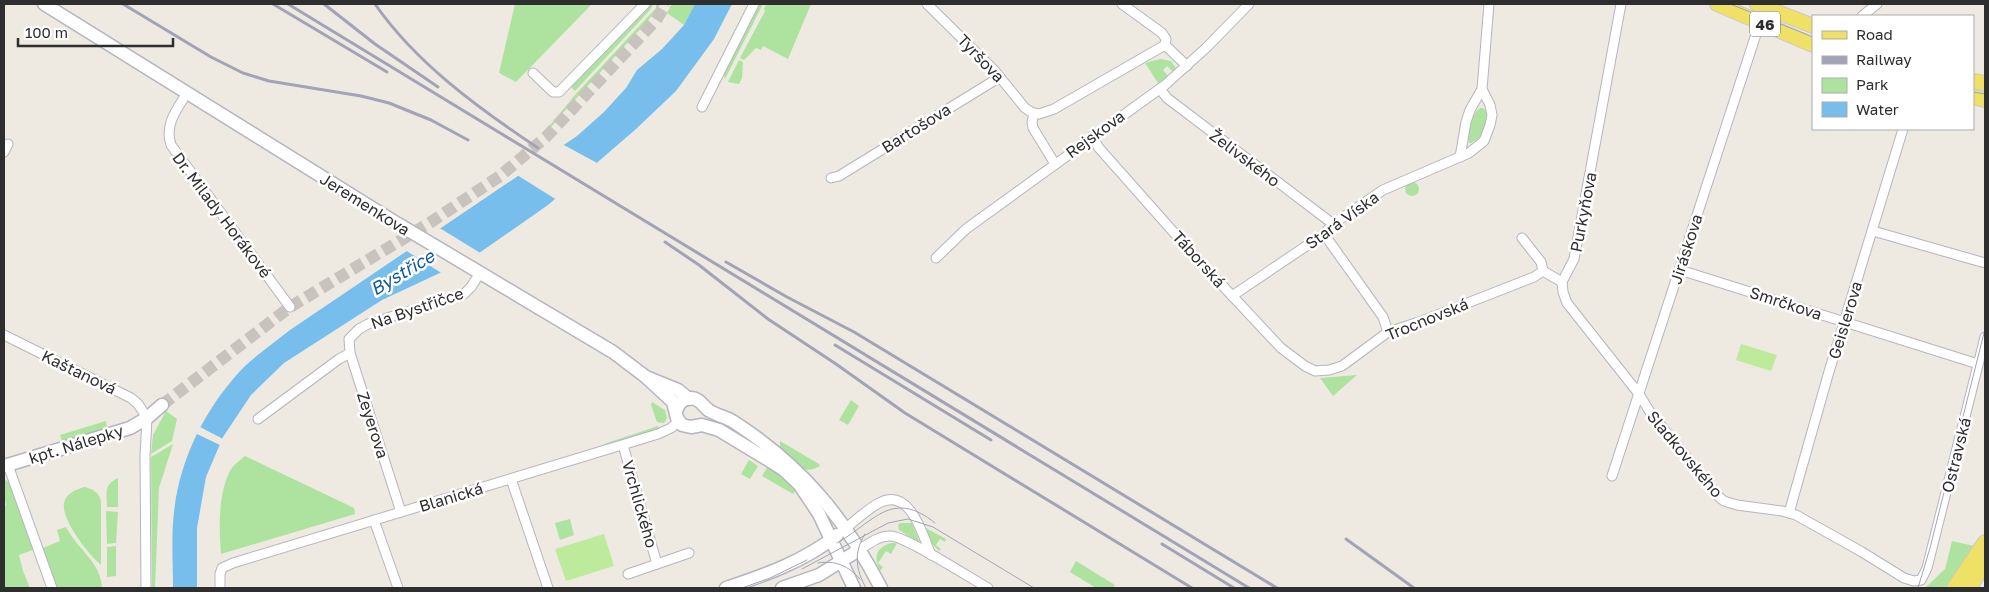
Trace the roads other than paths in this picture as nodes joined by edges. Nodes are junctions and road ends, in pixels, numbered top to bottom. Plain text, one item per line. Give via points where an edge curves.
1 (44, 4) edge
2 (644, 4) edge
3 (754, 4) edge
4 (927, 4) edge
5 (1122, 4) edge
6 (1249, 4) edge
7 (1489, 4) edge
8 (1621, 4) edge
9 (1717, 4) edge
10 (1758, 4) edge
11 (1877, 4) edge
12 (1863, 15) edge
13 (1760, 22) junction
14 (1812, 26) edge
15 (1166, 45) junction
16 (1812, 45) edge
17 (1187, 66) junction
18 (533, 73) dead end
19 (1000, 77) junction
20 (1160, 89) junction
21 (1482, 89) junction
22 (187, 93) junction
23 (702, 107) dead end
24 (1034, 114) junction
25 (1903, 130) edge
26 (1092, 136) junction
27 (1460, 157) junction
28 (1055, 164) junction
29 (831, 178) dead end
30 (1333, 224) junction
31 (1873, 231) junction
32 (1324, 234) junction
33 (1522, 238) dead end
34 (936, 258) dead end
35 (1985, 262) edge
36 (1680, 270) junction
37 (476, 271) junction
38 (1543, 271) junction
39 (1562, 282) junction
40 (1232, 296) junction
41 (290, 307) dead end
42 (1845, 323) junction
43 (1388, 332) junction
44 (4, 335) edge
45 (1985, 337) edge
46 (349, 338) joint
47 (350, 353) junction
48 (1978, 364) junction
49 (1315, 371) joint
50 (646, 377) junction
51 (1639, 394) junction
52 (689, 399) junction
53 (701, 404) junction
54 (162, 405) tunnel mouth
55 (677, 416) junction
56 (147, 418) junction
57 (258, 419) dead end
58 (697, 425) junction
59 (623, 445) junction
60 (6, 465) edge
61 (1612, 476) dead end
62 (511, 479) junction
63 (401, 512) junction
64 (1789, 513) junction
65 (374, 520) junction
66 (845, 529) junction
67 (832, 540) junction
68 (1985, 542) edge
69 (859, 550) junction
70 (689, 553) dead end
71 (931, 555) junction
72 (842, 561) junction
73 (657, 564) junction
74 (1985, 564) edge
75 (1926, 572) joint
76 (628, 574) dead end
77 (52, 588) edge
78 (146, 588) edge
79 (220, 588) edge
80 (398, 588) edge
81 (548, 588) edge
82 (726, 588) edge
83 (782, 588) edge
84 (854, 588) edge
85 (881, 588) edge
86 (988, 588) edge
87 (1954, 588) edge
88 (1969, 588) edge

1 - 22 street, Jeremenkova
2 - 18 street via 559,92 553,92
3 - 23 street
4 - 19 street, Tyršova
5 - 15 street via 1162,34
6 - 17 street, Rejskova
7 - 21 street, Stará Víska
8 - 39 street, Purkyňova via 1574,259
9 - 13 main road, 46
10 - 14 main road
11 - 12 street
13 - 16 main road, 46
13 - 36 street, Jiráskova
15 - 17 street
15 - 24 street via 1054,109
17 - 20 street, Rejskova
19 - 24 street, Tyršova via 1021,104
19 - 29 street, Bartošova
20 - 26 street, Rejskova
20 - 30 street, Želivského via 1167,98
21 - 27 street, Stará Víska via 1466,122
21 - 27 street, Stará Víska via 1491,108 1488,133 1477,148
22 - 37 street, Jeremenkova, bridge
22 - 41 street, Dr. Milady Horákové via 170,122 168,136 171,145
24 - 28 street via 1032,128
25 - 31 street, Geislerova
26 - 28 street, Rejskova
26 - 40 street, Táborská via 1103,153
27 - 30 street, Stará Víska via 1383,190
28 - 34 street, Rejskova via 961,232
30 - 32 street, Stará Víska
31 - 35 street
31 - 42 street, Geislerova
32 - 40 street, Stará Víska
32 - 43 street via 1383,317
33 - 38 street via 1540,261
36 - 42 street, Smrčkova
36 - 51 street, Jiráskova
37 - 46 street, Na Bystřičce via 471,287 464,294 368,324
37 - 50 street, Jeremenkova via 613,352
38 - 39 street
38 - 43 street, Trocnovská
39 - 51 street via 1565,298 1572,310
40 - 49 street, Táborská via 1281,348
42 - 48 street, Smrčkova
42 - 64 street, Geislerova
43 - 49 street, Trocnovská via 1342,366
44 - 56 street, Kaštanová via 131,398
45 - 48 street, Ostravská
46 - 47 street, Zeyerova
47 - 57 street
47 - 63 street, Zeyerova
48 - 75 street, Ostravská
50 - 52 street, Jeremenkova via 678,390
50 - 55 street via 671,400
51 - 61 street, Jiráskova
51 - 64 street, Sladkovského via 1694,469 1722,500
52 - 53 street, Jeremenkova
52 - 55 street via 680,402
53 - 58 street via 704,414
53 - 66 street, Jeremenkova via 736,423 800,473 822,496
54 - 56 street
55 - 58 street via 688,427
55 - 59 street, Blanická via 662,433
56 - 60 street, kpt. Nálepky via 130,428
56 - 78 street
58 - 67 street via 719,430 784,470 807,493
59 - 62 street, Blanická
59 - 73 street, Vrchlického
60 - 77 street
62 - 63 street, Blanická
62 - 81 street
63 - 65 street, Blanická
64 - 75 street, Sladkovského via 1906,579 1921,580
65 - 79 street, Blanická via 233,563 222,568
65 - 80 street
66 - 67 street
66 - 69 street, Jeremenkova
66 - 71 street via 879,503 899,500 916,520
67 - 72 street
67 - 82 street via 786,565
68 - 87 main road
69 - 71 street via 890,536
69 - 72 street
69 - 85 street, Jeremenkova
70 - 73 street
71 - 86 street
72 - 83 street via 819,575
72 - 84 street
73 - 76 street
74 - 88 main road

